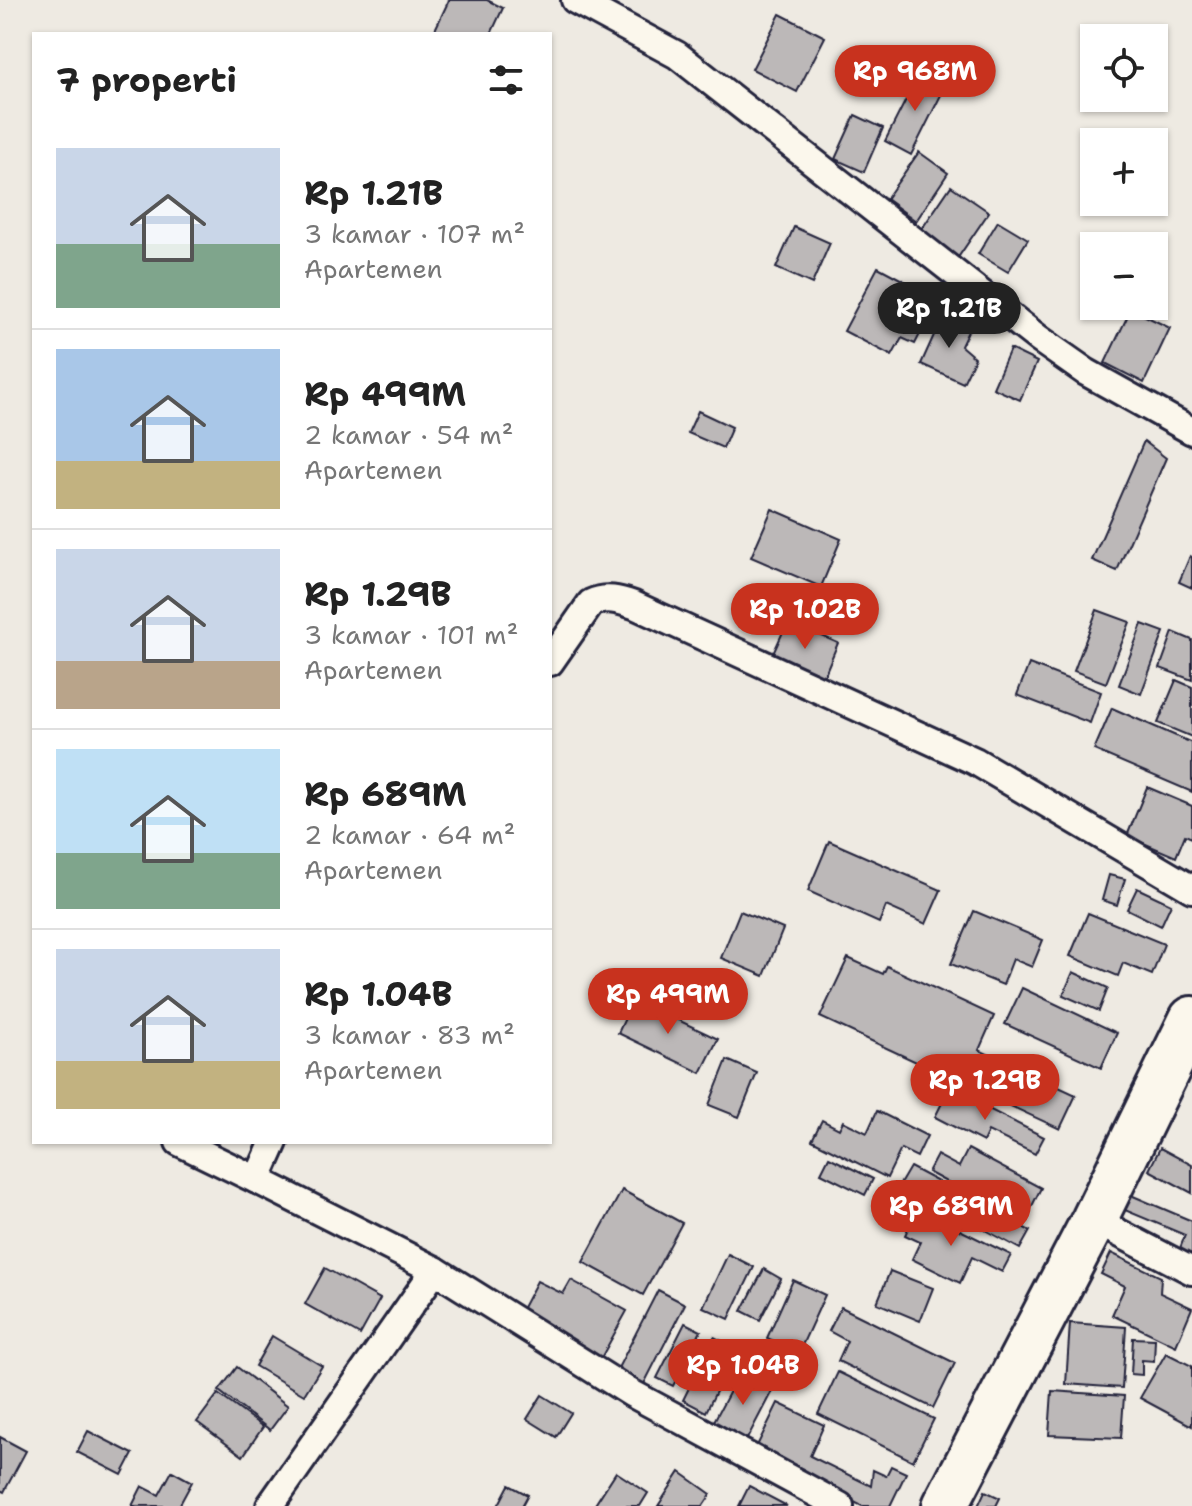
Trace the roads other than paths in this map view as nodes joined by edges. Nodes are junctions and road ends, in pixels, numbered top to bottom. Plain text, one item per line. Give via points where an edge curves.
1 (575, 0) edge
2 (1192, 431) edge
3 (552, 659) edge
4 (1192, 889) edge
5 (1192, 1019) edge
6 (183, 1144) edge
7 (273, 1144) edge
8 (257, 1180) junction
9 (1094, 1220) junction
10 (435, 1270) junction
11 (1192, 1271) edge
12 (270, 1506) edge
13 (840, 1506) edge
14 (945, 1506) edge

1 - 2 street via 677,55 1039,339 1086,372
3 - 4 street via 591,603 613,599 634,605 975,761
5 - 9 highway
6 - 8 street
7 - 8 street
8 - 10 street
9 - 11 street
9 - 14 highway
10 - 12 street
10 - 13 street via 631,1393

